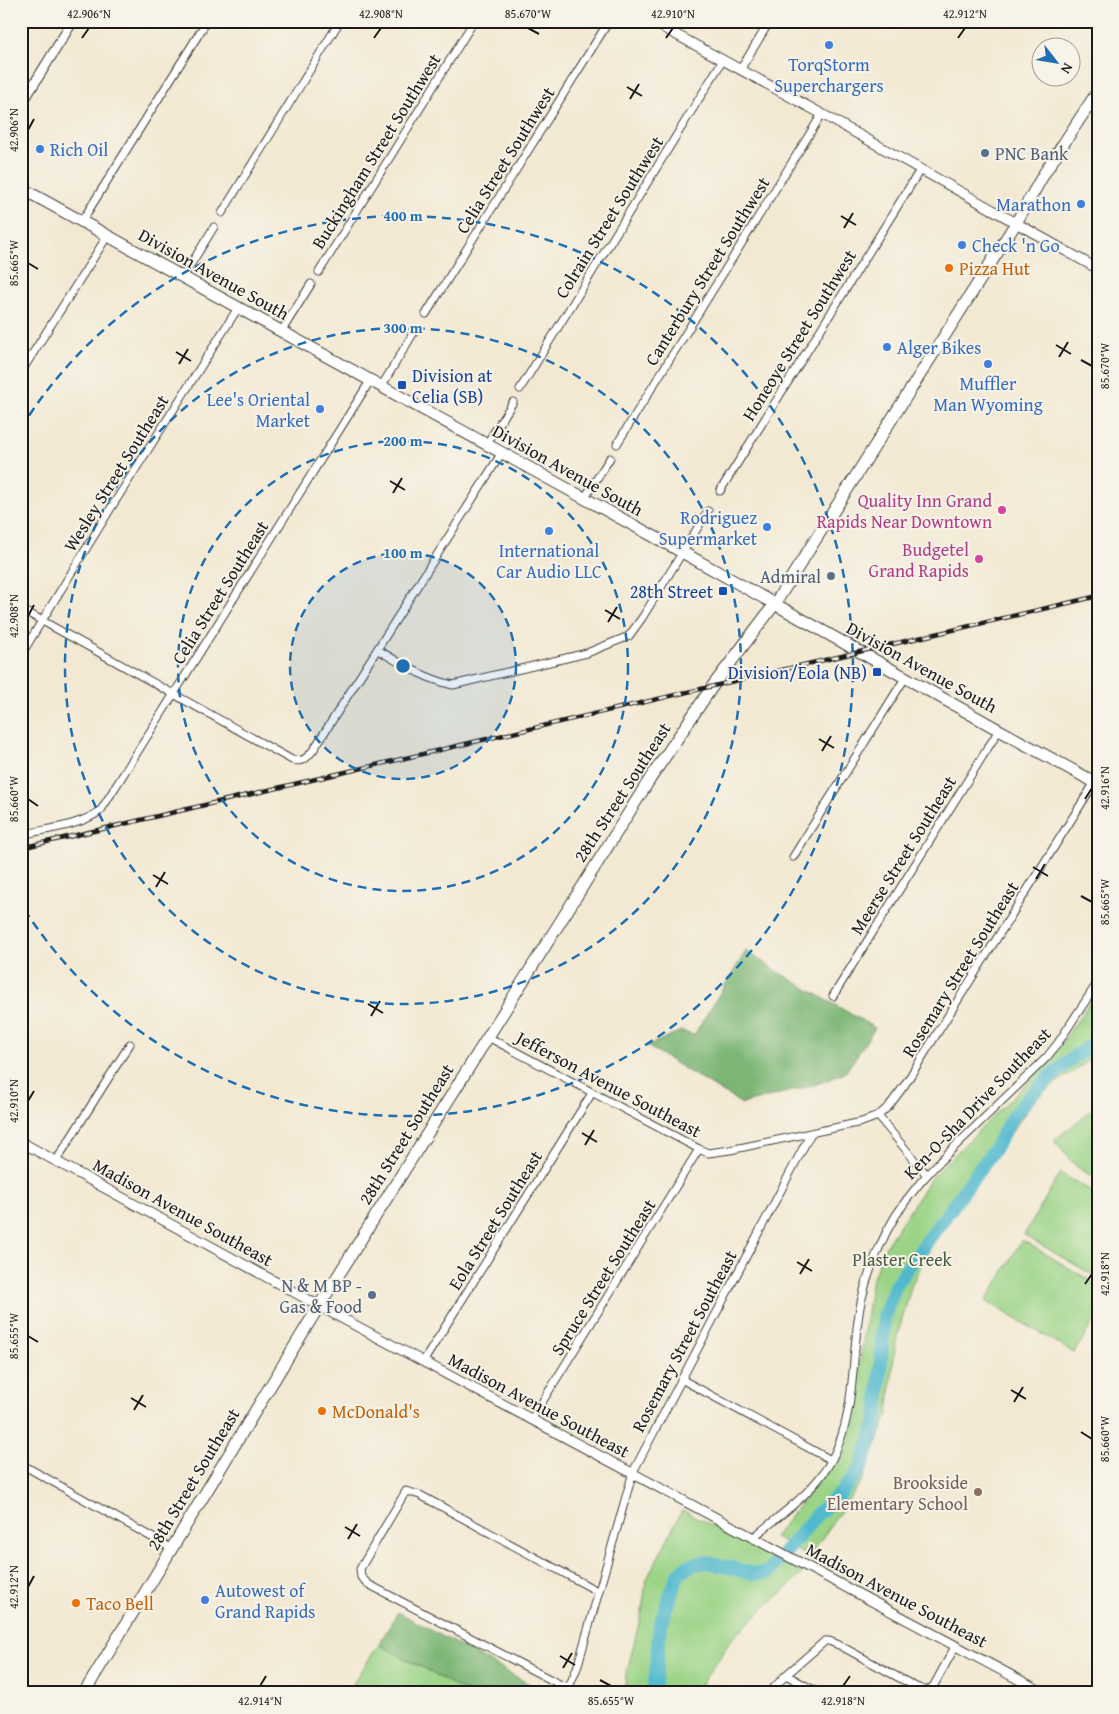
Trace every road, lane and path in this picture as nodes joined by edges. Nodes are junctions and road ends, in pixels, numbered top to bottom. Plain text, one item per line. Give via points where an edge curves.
1 (74, 21) edge
2 (207, 21) edge
3 (340, 21) edge
4 (474, 21) edge
5 (608, 21) edge
6 (652, 21) edge
7 (770, 21) edge
8 (723, 60) junction
9 (740, 70) junction
10 (1098, 91) edge
11 (21, 105) edge
12 (822, 114) junction
13 (920, 170) junction
14 (21, 188) edge
15 (222, 213) dead end
16 (82, 221) junction
17 (1016, 223) junction
18 (214, 227) dead end
19 (108, 235) junction
20 (1098, 269) edge
21 (319, 272) dead end
22 (184, 276) junction
23 (311, 284) dead end
24 (238, 308) junction
25 (426, 314) dead end
26 (281, 332) junction
27 (414, 332) dead end
28 (21, 372) edge
29 (376, 384) junction
30 (520, 389) dead end
31 (513, 402) dead end
32 (617, 444) dead end
33 (486, 445) junction
34 (501, 454) junction
35 (610, 458) dead end
36 (720, 491) dead end
37 (584, 500) junction
38 (708, 511) dead end
39 (682, 552) junction
40 (774, 605) junction
41 (21, 609) edge
42 (42, 621) junction
43 (378, 650) junction
44 (21, 654) edge
45 (905, 678) junction
46 (173, 694) junction
47 (999, 730) junction
48 (1096, 783) edge
49 (21, 835) edge
50 (793, 857) dead end
51 (1098, 982) edge
52 (833, 996) dead end
53 (488, 1037) junction
54 (130, 1044) dead end
55 (592, 1093) junction
56 (878, 1116) junction
57 (811, 1133) junction
58 (21, 1142) edge
59 (699, 1150) junction
60 (56, 1161) junction
61 (926, 1174) junction
62 (319, 1306) junction
63 (423, 1362) junction
64 (681, 1379) junction
65 (532, 1420) junction
66 (831, 1460) junction
67 (21, 1464) edge
68 (633, 1472) junction
69 (754, 1537) junction
70 (171, 1548) junction
71 (599, 1592) junction
72 (956, 1645) junction
73 (786, 1675) junction
74 (84, 1693) edge
75 (769, 1693) edge
76 (819, 1693) edge
77 (1044, 1693) edge

1 - 11 street
2 - 16 street
3 - 15 street
4 - 21 street, Buckingham Street Southwest
5 - 25 street, Celia Street Southwest
6 - 8 street
7 - 9 street
8 - 9 street
8 - 30 street, Colrain Street Southwest
9 - 12 street
10 - 17 main road, 28th Street Southeast
12 - 13 street
12 - 32 street, Canterbury Street Southwest
13 - 17 street
13 - 36 street, Honeoye Street Southwest
14 - 16 main road, Division Avenue South
16 - 19 main road, Division Avenue South
17 - 20 street
17 - 40 main road, 28th Street Southeast
18 - 22 street
19 - 22 main road, Division Avenue South
19 - 28 street
22 - 24 main road, Division Avenue South
23 - 26 street
24 - 26 main road, Division Avenue South
24 - 42 street, Wesley Street Southeast
26 - 29 main road, Division Avenue South
27 - 29 street
29 - 33 main road, Division Avenue South
29 - 46 street, Celia Street Southeast
31 - 33 street
33 - 34 main road, Division Avenue South
34 - 37 main road, Division Avenue South
34 - 43 street
35 - 37 street
37 - 39 main road, Division Avenue South
38 - 39 street
39 - 40 main road, Division Avenue South
39 - 43 street via 629,636 588,653 453,685 436,682
40 - 45 main road, Division Avenue South
40 - 53 main road, 28th Street Southeast via 682,731
41 - 42 street
42 - 44 street, Wesley Street Southeast
42 - 46 street
43 - 46 street via 314,749 300,761 292,760
45 - 47 main road, Division Avenue South
45 - 50 street
46 - 49 street, Celia Street Southeast via 100,810 72,823
47 - 48 main road, Division Avenue South
47 - 52 street, Meerse Street Southeast
48 - 56 street, Rosemary Street Southeast via 904,1086
51 - 61 street, Ken-O-Sha Drive Southeast via 1047,1057
53 - 55 street, Jefferson Avenue Southeast
53 - 62 main road, 28th Street Southeast
54 - 60 street
55 - 59 street, Jefferson Avenue Southeast
55 - 63 street, Eola Street Southeast
56 - 57 street, Jefferson Avenue Southeast
56 - 61 street
57 - 59 street, Jefferson Avenue Southeast via 730,1150
57 - 64 street, Rosemary Street Southeast
58 - 60 street, Madison Avenue Southeast
59 - 65 street, Spruce Street Southeast
60 - 62 street, Madison Avenue Southeast
61 - 66 street, Ken-O-Sha Drive Southeast via 892,1223 870,1272 861,1303 850,1404
62 - 63 street, Madison Avenue Southeast
62 - 70 main road, 28th Street Southeast
63 - 65 street, Madison Avenue Southeast
64 - 66 street
64 - 68 street, Rosemary Street Southeast
65 - 68 street, Madison Avenue Southeast
66 - 69 street, Ken-O-Sha Drive Southeast via 799,1500
67 - 70 street
68 - 69 street, Madison Avenue Southeast
68 - 71 street, Rosemary Street Southeast
69 - 72 street, Madison Avenue Southeast
70 - 74 main road, 28th Street Southeast
71 - 71 street, Rosemary Street Southeast via 420,1495 406,1491 360,1569 361,1577 368,1584 570,1687
72 - 73 street via 933,1687 927,1690 829,1641 822,1643
72 - 77 street, Madison Avenue Southeast
73 - 75 street
73 - 76 street

